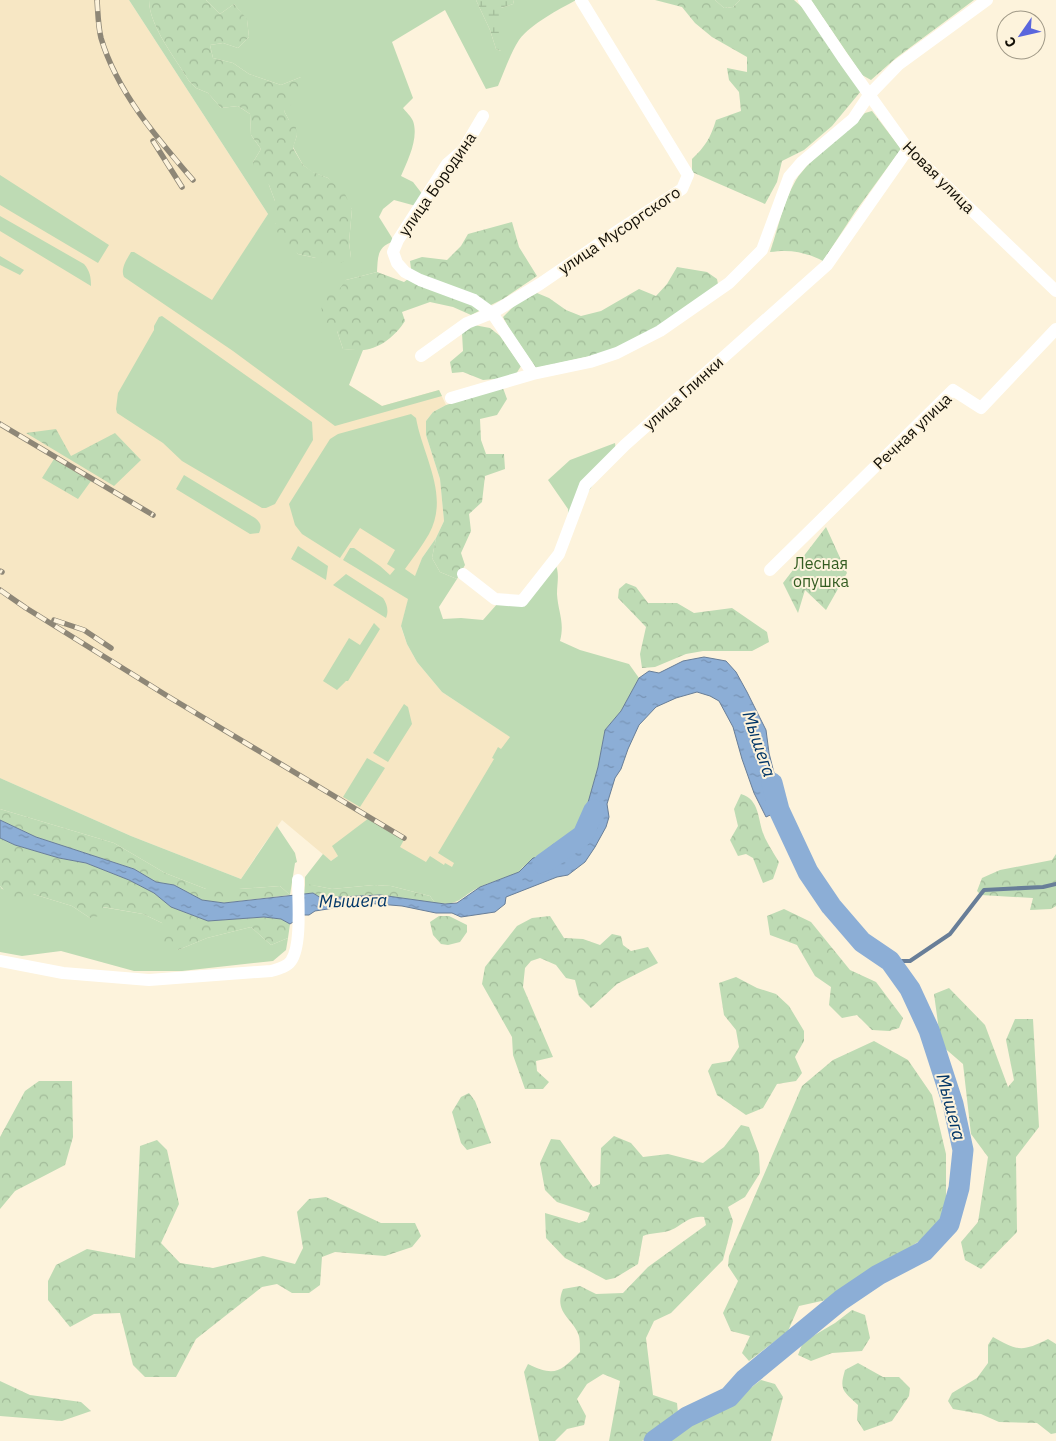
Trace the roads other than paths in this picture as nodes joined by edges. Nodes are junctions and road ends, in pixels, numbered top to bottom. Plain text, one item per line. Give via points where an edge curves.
1 (581, 0) edge
2 (804, 0) edge
3 (987, 0) edge
4 (869, 95) junction
5 (483, 116) dead end
6 (908, 148) junction
7 (1056, 291) edge
8 (492, 313) junction
9 (1056, 329) edge
10 (421, 356) dead end
11 (533, 374) junction
12 (451, 398) dead end
13 (770, 570) dead end
14 (463, 574) dead end
15 (298, 880) dead end
16 (0, 961) edge

1 - 8 street, улица Мусоргского via 688,175 682,189
2 - 4 street, Новая улица
3 - 4 street via 898,65
4 - 6 street, Новая улица
4 - 11 street via 853,119 789,176 762,250 729,284 660,331 617,353
5 - 8 street, улица Бородина via 463,150 437,180 393,252 405,272 474,300
6 - 7 street, Новая улица
6 - 14 street, улица Глинки via 827,265 625,445 585,485 559,554 522,601 495,599
8 - 10 street, улица Мусоргского via 467,323
8 - 11 street
9 - 13 street, Речная улица via 981,408 953,390
11 - 12 street
15 - 16 street via 297,949 291,962 271,971 150,980 63,973

